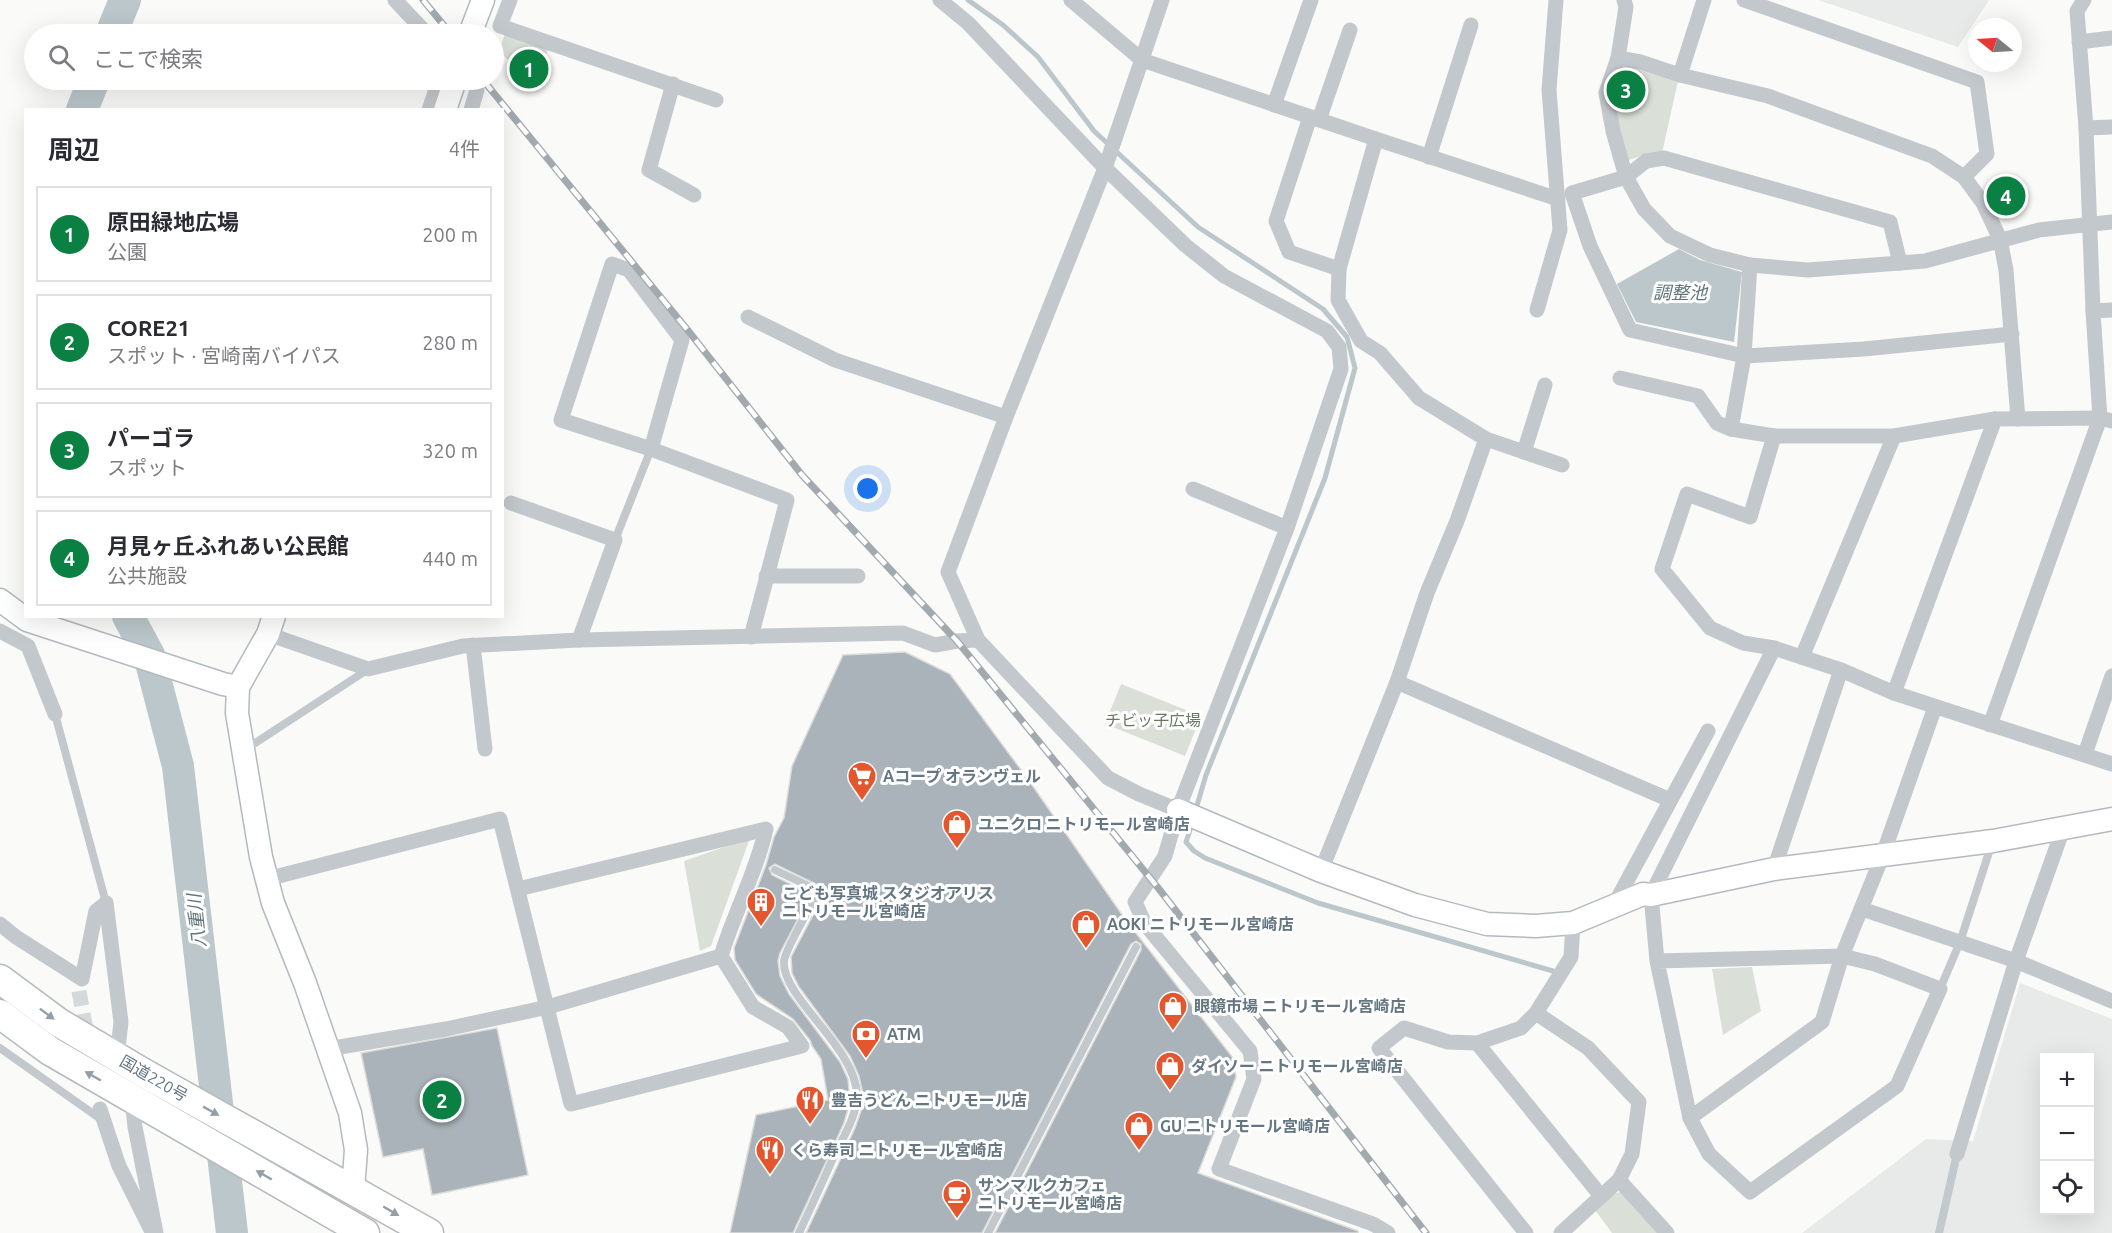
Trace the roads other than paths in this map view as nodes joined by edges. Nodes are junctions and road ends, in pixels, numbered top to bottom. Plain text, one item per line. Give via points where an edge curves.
1 (395, 0) edge
2 (483, 0) edge
3 (510, 0) edge
4 (940, 0) edge
5 (1071, 0) edge
6 (1162, 0) edge
7 (1311, 0) edge
8 (1556, 0) edge
9 (1624, 0) edge
10 (1704, 0) edge
11 (1744, 0) edge
12 (2084, 0) edge
13 (418, 24) edge
14 (474, 24) edge
15 (501, 24) edge
16 (1470, 25) dead end
17 (504, 27) edge
18 (1350, 30) dead end
19 (2112, 38) edge
20 (2079, 42) junction
21 (1618, 58) junction
22 (1142, 60) junction
23 (1680, 75) junction
24 (673, 84) junction
25 (436, 90) edge
26 (452, 90) edge
27 (477, 90) dead end
28 (716, 100) dead end
29 (1274, 105) junction
30 (430, 108) edge
31 (446, 108) edge
32 (472, 108) edge
33 (1315, 118) junction
34 (2112, 127) edge
35 (2086, 128) junction
36 (1376, 139) junction
37 (1429, 157) junction
38 (1105, 168) junction
39 (1626, 177) junction
40 (1964, 177) junction
41 (694, 195) dead end
42 (1558, 199) junction
43 (2112, 222) edge
44 (2089, 225) junction
45 (2000, 239) junction
46 (1900, 263) junction
47 (1750, 265) junction
48 (1339, 269) junction
49 (1537, 310) dead end
50 (2112, 310) edge
51 (2093, 311) junction
52 (748, 317) dead end
53 (2012, 334) junction
54 (1361, 341) junction
55 (1339, 346) junction
56 (1744, 356) junction
57 (1620, 378) dead end
58 (1545, 385) dead end
59 (1006, 417) junction
60 (1995, 419) junction
61 (2018, 419) junction
62 (2106, 419) edge
63 (1731, 429) junction
64 (1774, 436) junction
65 (1894, 436) junction
66 (1486, 439) junction
67 (651, 449) junction
68 (1524, 452) junction
69 (1562, 465) dead end
70 (1193, 489) dead end
71 (511, 503) dead end
72 (1287, 528) junction
73 (615, 540) junction
74 (766, 576) junction
75 (858, 576) dead end
76 (3, 608) edge
77 (271, 625) edge
78 (0, 631) edge
79 (751, 637) junction
80 (579, 640) junction
81 (978, 640) junction
82 (473, 645) junction
83 (1774, 648) junction
84 (1802, 657) junction
85 (368, 669) junction
86 (1841, 670) junction
87 (2112, 676) edge
88 (1397, 682) junction
89 (230, 686) junction
90 (1894, 693) junction
91 (1935, 707) junction
92 (55, 714) joint
93 (1990, 725) junction
94 (1708, 731) dead end
95 (485, 749) dead end
96 (243, 751) junction
97 (2085, 754) junction
98 (2112, 764) edge
99 (1670, 800) junction
100 (1178, 810) junction
101 (2112, 819) edge
102 (2063, 829) junction
103 (1993, 842) junction
104 (1882, 856) junction
105 (1774, 869) junction
106 (775, 870) dead end
107 (1321, 871) junction
108 (267, 879) junction
109 (518, 889) junction
110 (1651, 895) junction
111 (106, 903) junction
112 (1614, 905) junction
113 (1862, 909) junction
114 (1573, 923) junction
115 (0, 924) edge
116 (1960, 942) junction
117 (1136, 947) dead end
118 (721, 956) junction
119 (1842, 956) junction
120 (1657, 961) junction
121 (2016, 961) junction
122 (0, 979) edge
123 (1940, 989) junction
124 (2112, 1000) edge
125 (548, 1007) junction
126 (0, 1014) edge
127 (1536, 1014) junction
128 (1477, 1043) junction
129 (0, 1047) edge
130 (328, 1048) junction
131 (117, 1057) junction
132 (138, 1102) junction
133 (102, 1115) joint
134 (1690, 1118) junction
135 (1957, 1154) joint
136 (1619, 1180) junction
137 (353, 1189) junction
138 (1601, 1196) junction
139 (155, 1233) edge
140 (365, 1233) edge
141 (429, 1233) edge
142 (799, 1233) edge
143 (988, 1233) edge
144 (1388, 1233) edge
145 (1526, 1233) edge
146 (1561, 1233) edge
147 (1667, 1233) edge
148 (1939, 1233) edge

1 - 13 street
2 - 14 street
3 - 15 street
4 - 38 street via 968,23
5 - 22 street
6 - 22 street
7 - 29 street
8 - 42 street via 1549,90
9 - 21 street
10 - 23 street
11 - 40 street via 1977,82 1987,154
12 - 20 street via 2077,11
16 - 37 street
17 - 24 street
18 - 33 street
19 - 20 street
20 - 35 street
21 - 23 street
21 - 39 street via 1606,93
22 - 29 street
22 - 38 street
23 - 40 street via 1768,96 1932,156
24 - 28 street
24 - 41 street via 649,170
25 - 30 street
26 - 31 street
27 - 32 street
29 - 33 street
33 - 36 street
33 - 48 street via 1276,221 1289,252
34 - 35 street
35 - 44 street
36 - 37 street
36 - 48 street
37 - 42 street
38 - 55 street via 1185,245 1224,276 1327,331
38 - 59 street
39 - 46 street via 1646,161 1664,158 1890,222
39 - 47 street via 1644,209 1670,236 1710,255
39 - 56 street via 1572,193 1590,246 1630,330
40 - 45 street via 1983,203
42 - 49 street via 1560,230
43 - 44 street
44 - 45 street
44 - 51 street
45 - 46 street via 1925,261
45 - 53 street
46 - 47 street via 1808,270
47 - 56 street
48 - 54 street via 1338,300
50 - 51 street
51 - 62 street
52 - 59 street via 835,360
53 - 56 street via 1864,350
53 - 61 street
54 - 55 lane
54 - 66 street via 1380,353 1419,398
55 - 72 street via 1341,369
56 - 63 street
57 - 63 street via 1698,396 1717,423
58 - 68 street
59 - 81 street via 948,572
60 - 61 street
60 - 65 street
60 - 90 street
61 - 62 street
62 - 93 street
63 - 64 street
64 - 65 street
64 - 83 street via 1750,517 1687,494 1662,569 1710,628 1743,643
65 - 84 street
66 - 68 street
66 - 88 street
67 - 67 street via 561,420 612,264 629,270 682,340
67 - 73 lane
67 - 74 street via 787,500
68 - 69 street
70 - 72 street
71 - 73 street
72 - 100 street
73 - 80 street
74 - 75 street
74 - 79 street
76 - 89 street via 27,620
77 - 85 street
77 - 89 street
78 - 92 street via 28,645
79 - 80 street
79 - 81 street via 903,633 935,645
80 - 82 street
81 - 100 street via 1108,778
82 - 85 street
82 - 95 street
83 - 84 street
83 - 110 street
84 - 86 street
85 - 96 lane
86 - 90 street
86 - 105 street
87 - 97 street
88 - 99 street
88 - 107 street
89 - 96 street
90 - 91 street
91 - 93 street
91 - 104 street
92 - 111 lane
93 - 97 street
94 - 99 street
96 - 108 street
97 - 98 street
99 - 112 street
100 - 107 street
100 - 144 street via 1165,856 1135,902 1145,924 1250,1052 1254,1079 1219,1169 1373,1224
101 - 102 street
102 - 103 street
102 - 121 street
103 - 104 street
103 - 116 lane
104 - 105 street
104 - 113 street
105 - 110 street
106 - 142 lane via 819,891 784,959 785,972 838,1047 851,1071 857,1095 851,1120
107 - 114 street via 1416,905 1487,924
108 - 109 street via 500,819
108 - 130 street
109 - 118 street via 766,829
109 - 125 street
110 - 112 street via 1643,894
110 - 120 street
111 - 115 street via 96,911 80,985
111 - 131 street via 121,1022
112 - 114 street
113 - 116 street
113 - 119 street
114 - 127 street via 1571,957
116 - 121 street
116 - 123 lane
117 - 143 lane
118 - 125 street
118 - 125 street via 753,1006 788,1027 802,1046 571,1104
119 - 120 street
119 - 123 street
119 - 134 street via 1822,1022
120 - 134 street
121 - 124 street
121 - 135 street
122 -> 131 highway, 国道220号 via 58,1022
123 - 134 street via 1897,1086 1750,1192 1709,1154
125 - 130 street
132 -> 126 highway, 国道220号 via 50,1052
127 - 128 street via 1521,1028
127 - 136 street via 1588,1048 1639,1102 1632,1154
128 - 138 street
128 - 145 street via 1448,1042 1404,1028 1379,1048
129 - 133 lane
130 - 137 street via 350,1113 356,1150
131 -> 137 highway, 国道220号
132 - 139 street via 135,1127
140 -> 132 highway, 国道220号
133 - 139 street via 119,1166
135 - 148 lane
136 - 138 street
136 - 147 street
137 -> 141 highway, 国道220号
138 - 146 street

